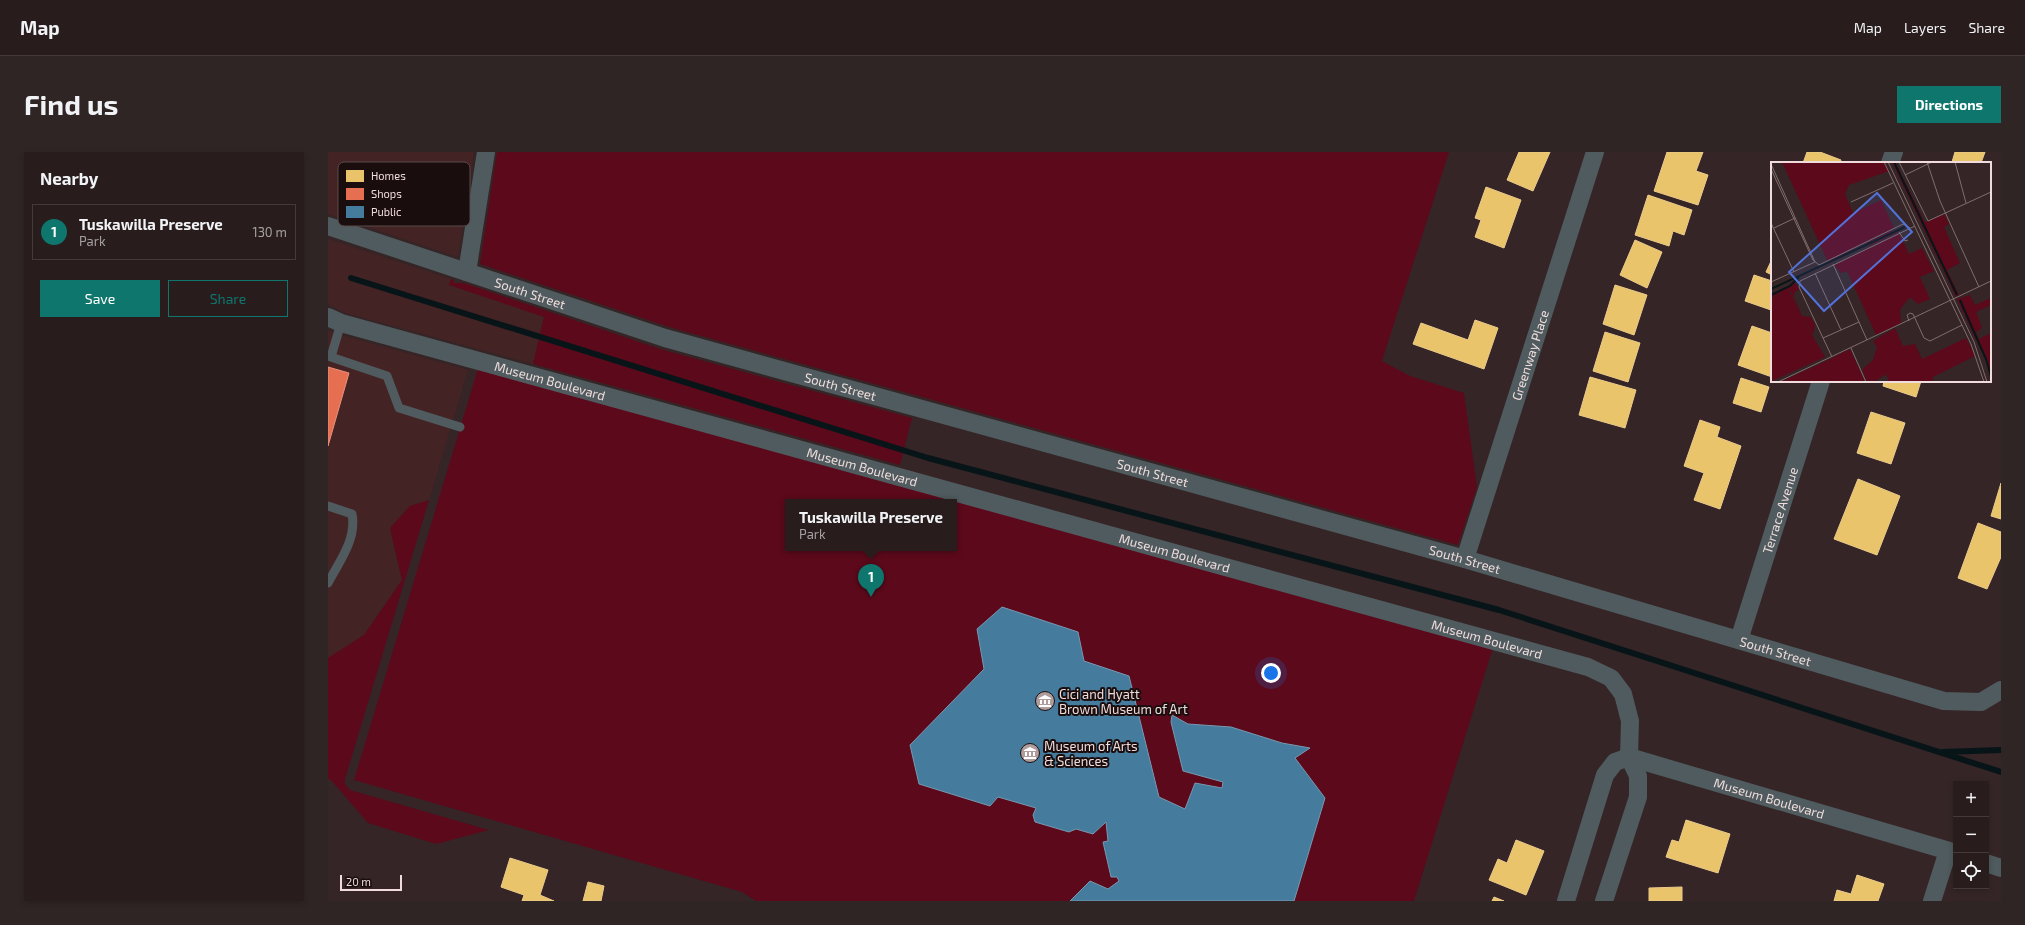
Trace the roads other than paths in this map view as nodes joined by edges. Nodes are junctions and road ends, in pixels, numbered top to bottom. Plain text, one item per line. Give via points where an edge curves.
1 (486, 152) edge
2 (1595, 152) edge
3 (1894, 152) edge
4 (1890, 162) edge
5 (328, 226) edge
6 (467, 272) junction
7 (335, 320) edge
8 (329, 356) edge
9 (1821, 382) edge
10 (460, 427) dead end
11 (328, 506) edge
12 (1465, 559) junction
13 (328, 583) edge
14 (1738, 640) junction
15 (2001, 690) edge
16 (1630, 757) junction
17 (1952, 852) edge
18 (1989, 864) edge
19 (2001, 868) edge
20 (1566, 901) edge
21 (1604, 901) edge
22 (1932, 901) edge

1 - 6 street
2 - 12 street, Greenway Place
3 - 4 street
5 - 6 street, South Street
6 - 12 street, South Street via 665,338
7 - 8 lane
7 - 16 street, Museum Boulevard via 1588,667 1611,678 1623,694 1630,722
8 - 10 lane via 387,376 399,408
9 - 14 street, Terrace Avenue
11 - 13 lane via 352,514 354,525 349,543
12 - 14 street, South Street
14 - 15 street, South Street via 1944,701 1981,702
16 - 17 street, Museum Boulevard
16 - 20 street via 1615,762 1605,775
16 - 21 street via 1638,776 1638,797
17 - 22 street
18 - 19 street

